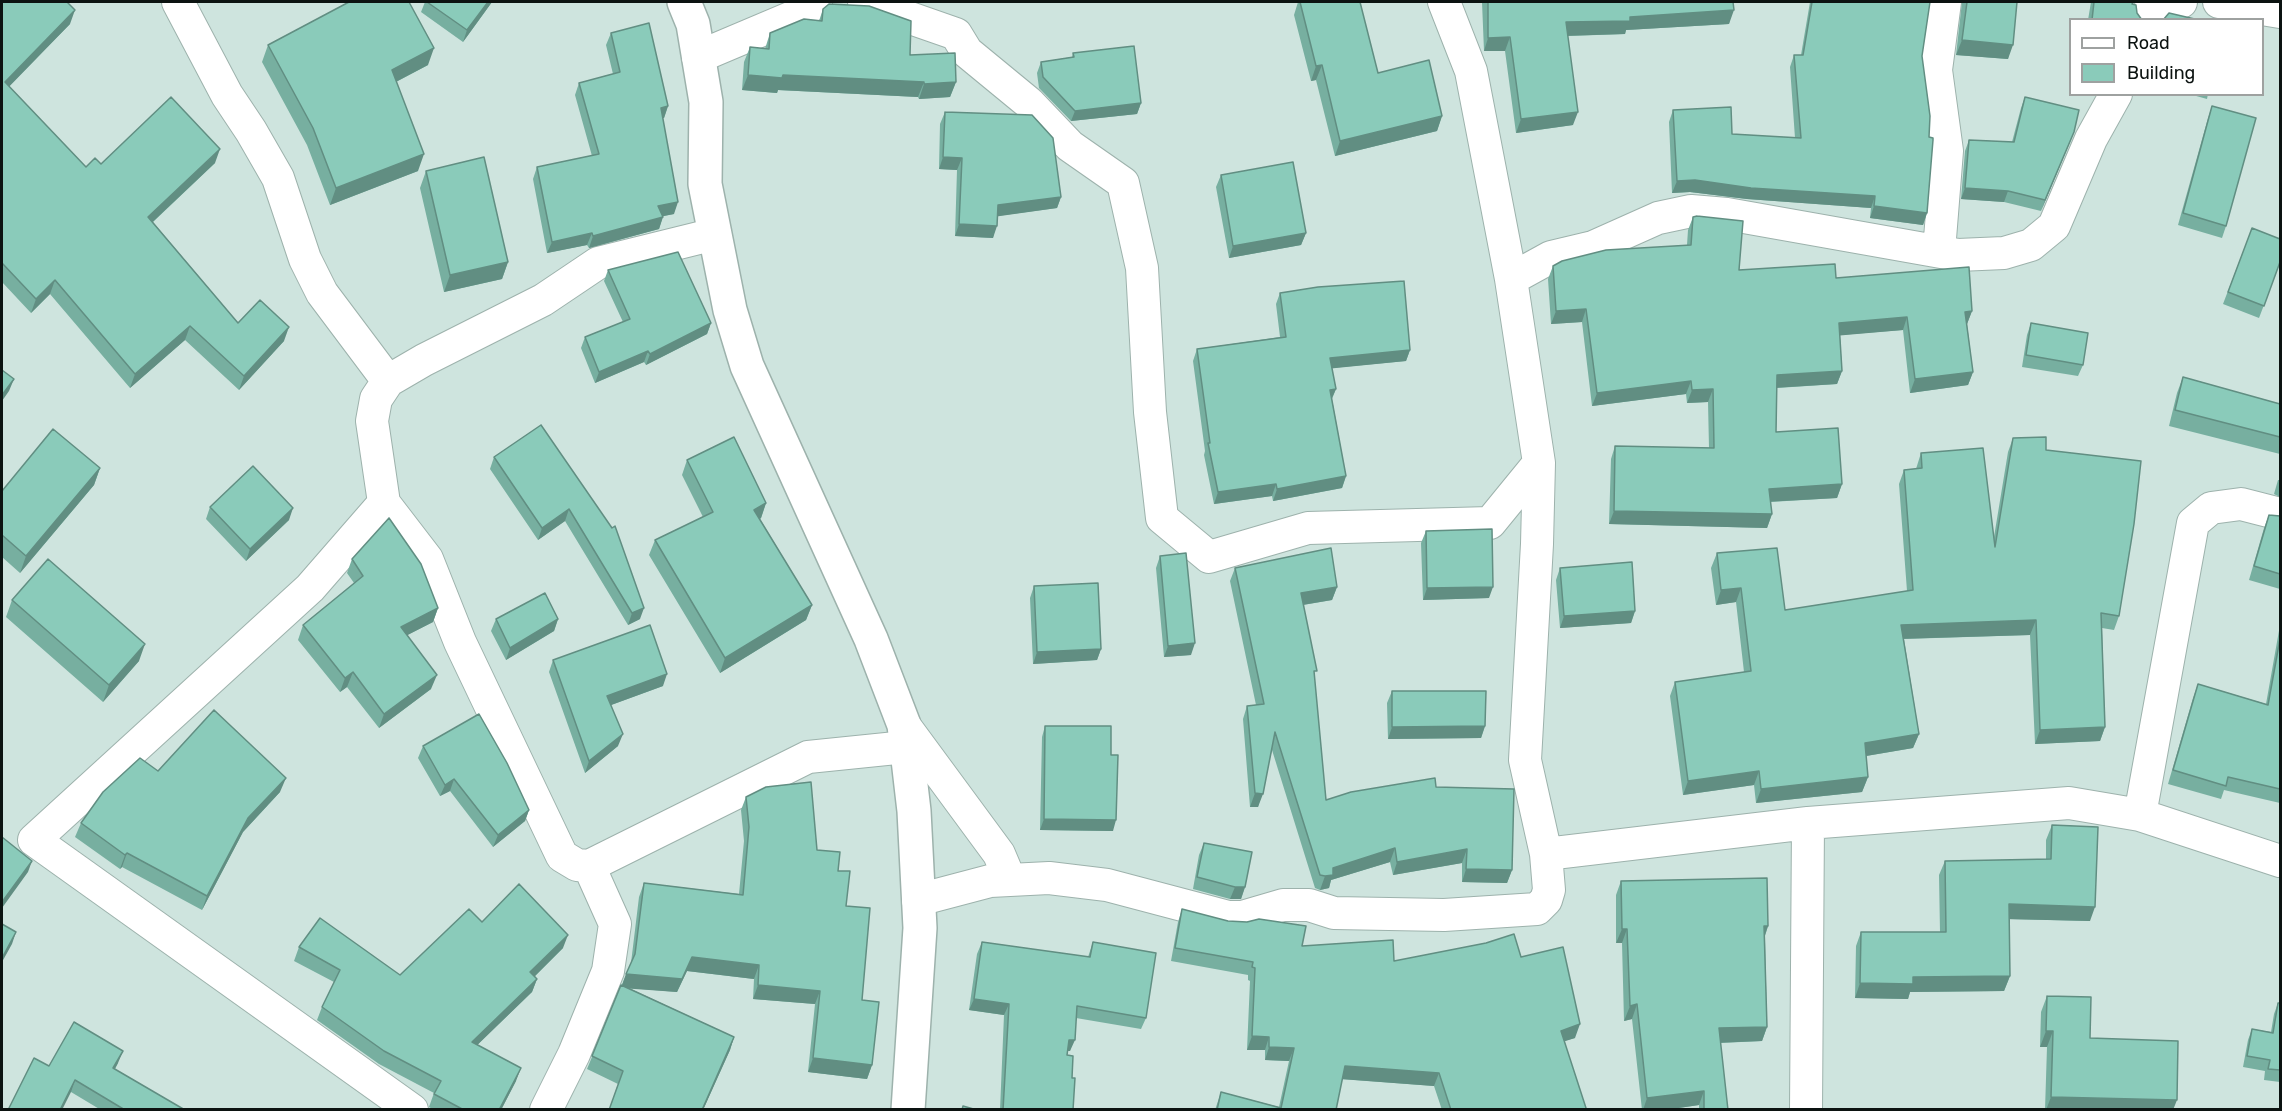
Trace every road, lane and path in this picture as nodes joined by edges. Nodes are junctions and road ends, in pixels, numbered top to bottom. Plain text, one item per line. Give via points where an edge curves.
1 (178, 2) edge
2 (684, 2) edge
3 (816, 2) edge
4 (864, 2) edge
5 (1444, 2) edge
6 (1945, 2) edge
7 (2181, 2) edge
8 (2219, 2) edge
9 (2280, 12) edge
10 (2148, 18) edge
11 (698, 57) junction
12 (2115, 96) edge
13 (715, 234) junction
14 (1939, 251) junction
15 (1512, 279) junction
16 (388, 381) junction
17 (1539, 463) junction
18 (384, 503) junction
19 (2280, 514) edge
20 (905, 736) junction
21 (2140, 815) junction
22 (1808, 823) junction
23 (1546, 854) junction
24 (2280, 861) edge
25 (589, 866) junction
26 (1010, 880) junction
27 (918, 900) junction
28 (412, 1110) edge
29 (546, 1110) edge
30 (908, 1110) edge
31 (1806, 1110) edge

1 - 16 street via 226,95 278,178 305,259 322,293
2 - 11 street via 693,24
3 - 11 street via 802,13
4 - 17 street via 956,34 967,52 1029,103 1070,146 1123,183 1142,268 1149,412 1162,518 1209,557 1308,528 1490,523
5 - 15 street via 1471,72
6 - 14 street via 1936,70 1947,151
7 - 10 street via 2149,12
8 - 9 street
11 - 13 street via 706,102 705,184
12 - 14 street via 2091,139 2054,226 2031,245 2004,253 1959,255
13 - 16 street via 598,263 543,300
13 - 20 street via 730,310 747,366 871,639
14 - 15 street via 1691,211 1658,218 1593,247 1551,257
15 - 17 street
16 - 18 street via 376,399 372,421
17 - 23 street via 1525,760
18 - 25 street via 427,559 460,642 562,856 577,865
18 - 28 street via 310,588 34,840
19 - 21 street via 2241,504 2211,508 2193,523
20 - 25 street via 808,757
20 - 26 street via 999,854
20 - 27 street via 914,811
21 - 22 street via 2069,803
21 - 24 street
22 - 23 street
22 - 31 street
23 - 26 street via 1549,890 1538,909 1444,915 1334,913 1309,905 1283,905 1228,917 1107,885 1049,878
25 - 29 street via 615,924 608,970
26 - 27 street via 990,881
27 - 30 street via 920,928

